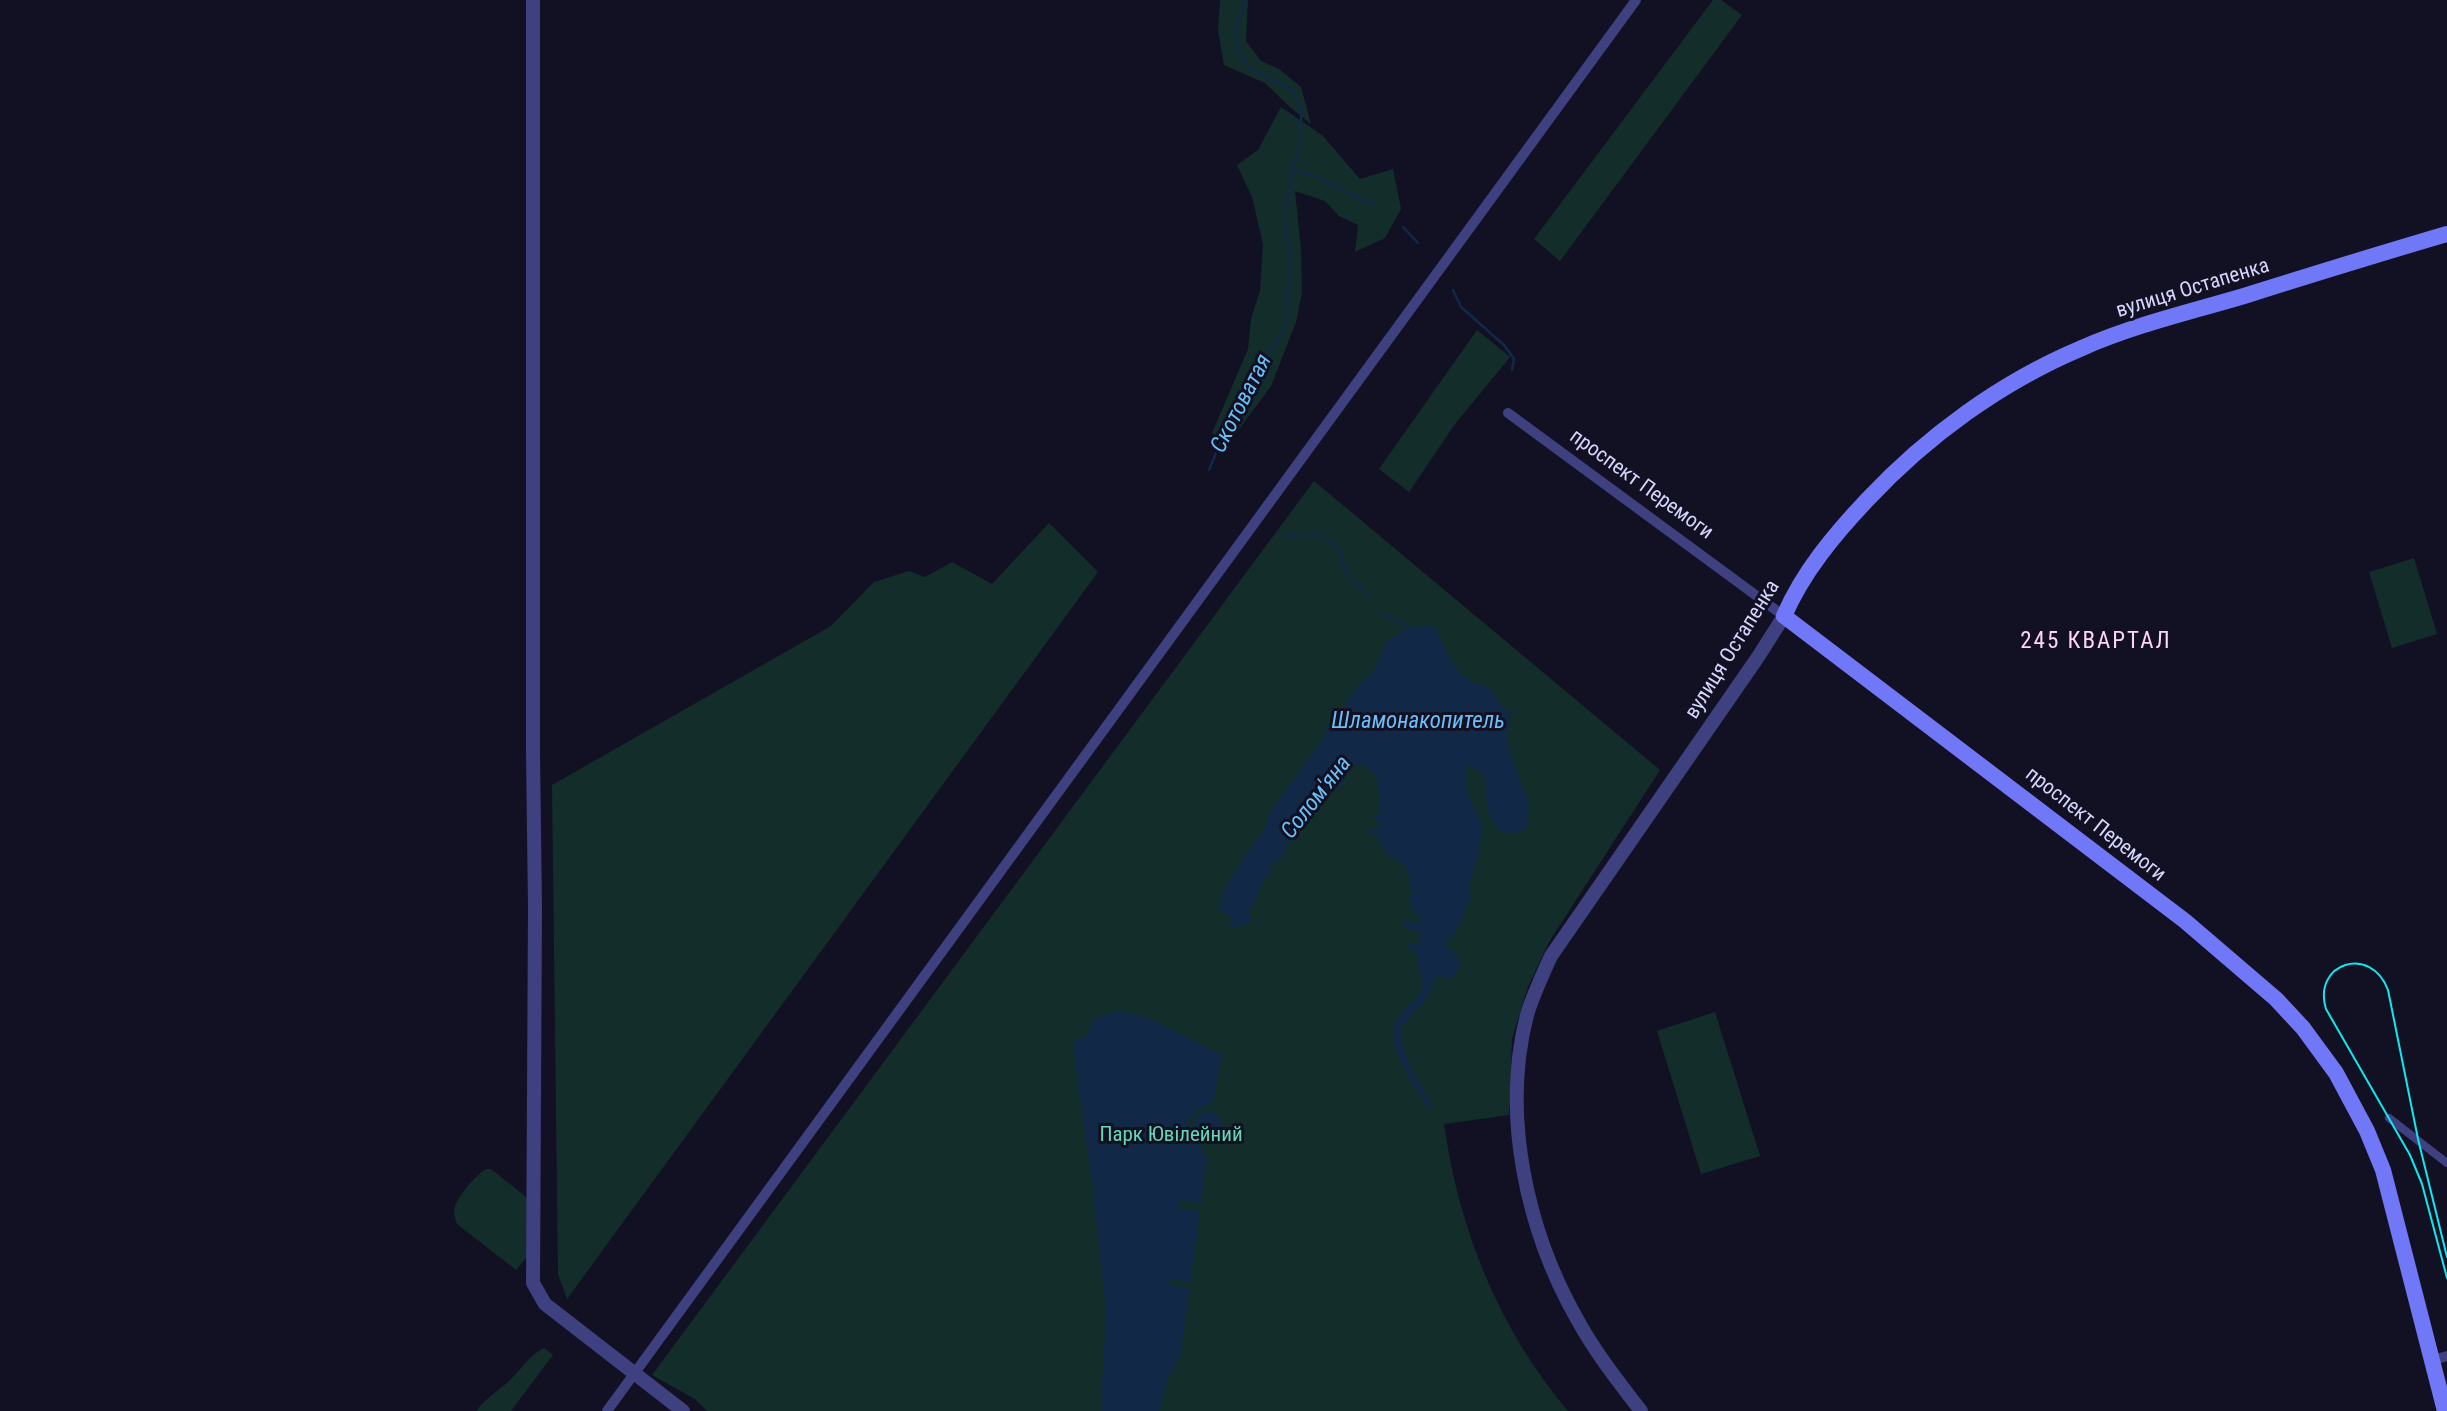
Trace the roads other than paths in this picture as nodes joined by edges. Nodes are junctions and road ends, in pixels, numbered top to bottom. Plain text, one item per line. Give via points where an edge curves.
1 (533, 0) edge
2 (1636, 0) edge
3 (2447, 234) edge
4 (1508, 413) dead end
5 (1784, 616) junction
6 (2389, 1118) dead end
7 (2447, 1163) edge
8 (2440, 1358) edge
9 (635, 1373) junction
10 (607, 1411) edge
11 (683, 1411) edge
12 (1641, 1411) edge
13 (2445, 1411) edge

1 - 9 street via 533,1283 545,1304
2 - 9 street
3 - 5 main road, вулиця Остапенка via 2110,337 2025,376 1951,423 1881,485 1813,564
4 - 5 street, проспект Перемоги
5 - 8 main road, проспект Перемоги via 2185,921 2303,1028 2336,1073 2375,1148
5 - 12 street, вулиця Остапенка via 1551,956 1527,1016 1521,1048 1518,1117 1527,1183 1543,1242 1577,1319
6 - 7 street
8 - 13 main road, проспект Перемоги
9 - 10 street
9 - 11 street

